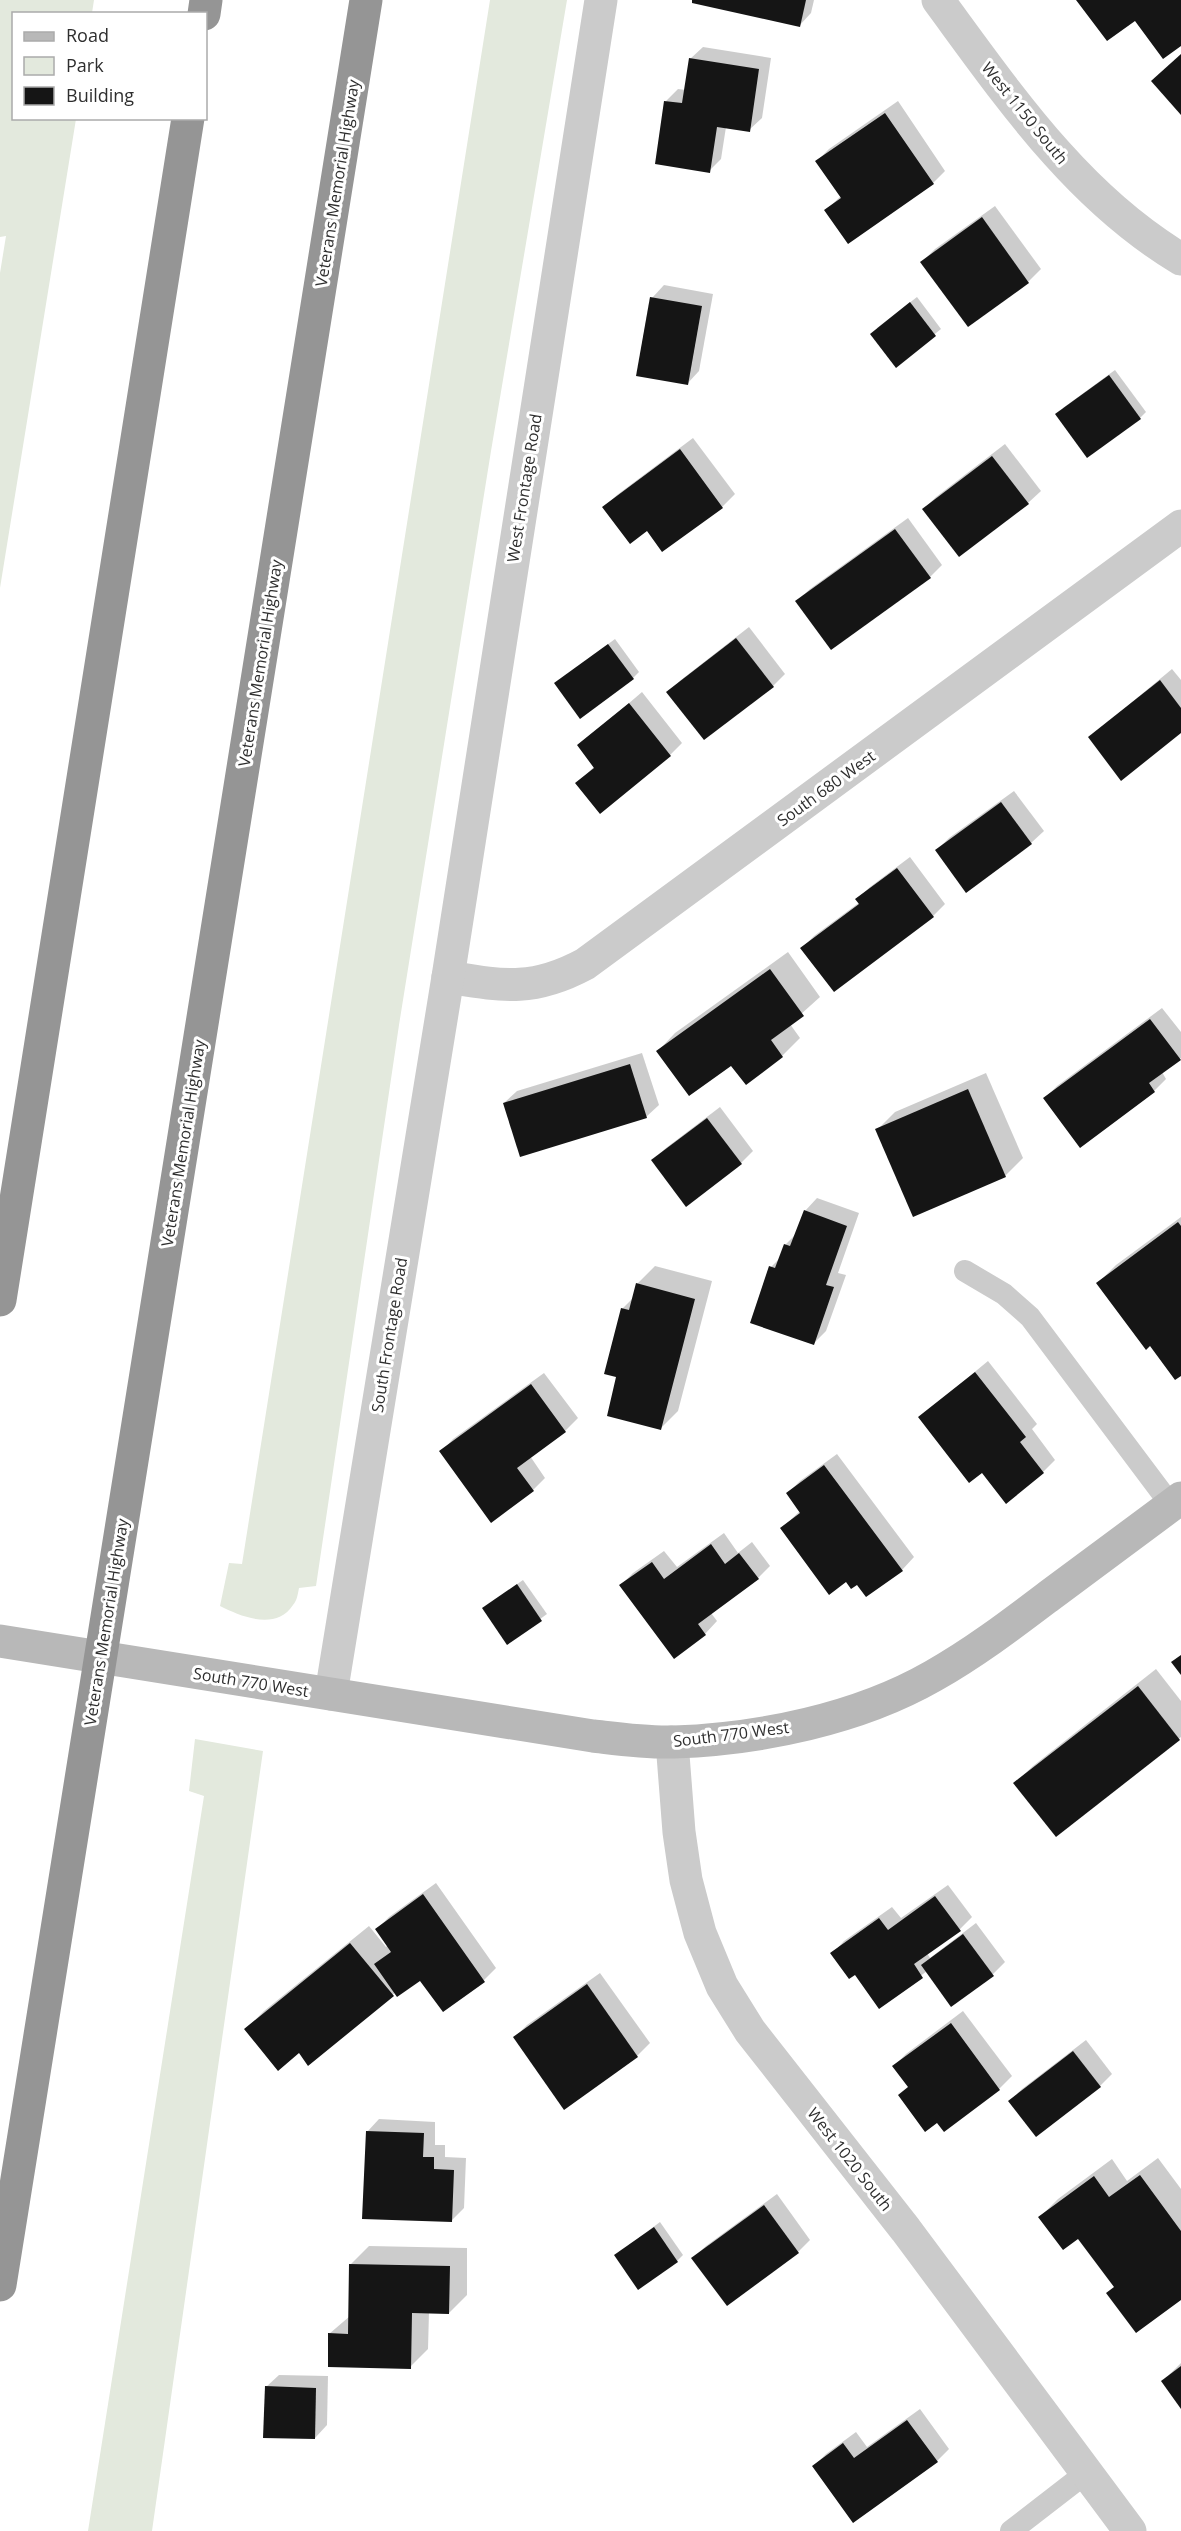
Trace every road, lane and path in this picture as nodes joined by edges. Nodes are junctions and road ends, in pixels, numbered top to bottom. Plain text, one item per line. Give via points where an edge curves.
1 (366, 0) edge
2 (601, 0) edge
3 (938, 0) edge
4 (188, 120) edge
5 (1181, 259) edge
6 (1181, 526) edge
7 (448, 977) junction
8 (965, 1271) dead end
9 (0, 1300) edge
10 (1176, 1502) edge
11 (0, 1641) edge
12 (330, 1694) junction
13 (672, 1742) junction
14 (0, 2285) edge
15 (1086, 2473) junction
16 (1011, 2531) edge
17 (1130, 2531) edge

1 - 14 highway, Veterans Memorial Highway
2 - 7 street, West Frontage Road
3 - 5 street, West 1150 South via 1047,145 1130,223
4 - 9 highway
6 - 7 street, South 680 West via 585,964 553,980 521,986
7 - 12 street, South Frontage Road
8 - 10 lane via 1004,1294 1030,1317
10 - 13 street, South 770 West via 1014,1622 932,1677 889,1697 796,1727
11 - 12 street, South 770 West
12 - 13 street, South 770 West via 592,1736
13 - 15 street, West 1020 South via 686,1880 700,1933 722,1986 750,2031 906,2230
15 - 16 lane
15 - 17 street, West 1020 South

